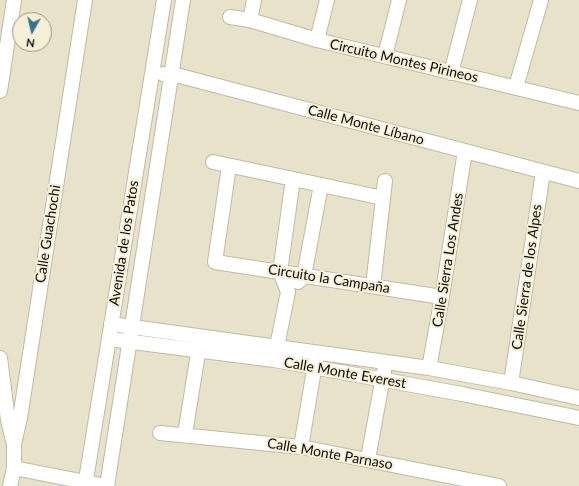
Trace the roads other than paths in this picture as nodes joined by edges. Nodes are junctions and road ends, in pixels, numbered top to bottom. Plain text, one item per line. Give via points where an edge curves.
1 (14, 0) edge
2 (85, 0) edge
3 (164, 0) edge
4 (183, 0) edge
5 (254, 0) edge
6 (327, 0) edge
7 (399, 0) edge
8 (470, 0) edge
9 (541, 0) edge
10 (230, 17) dead end
11 (250, 20) junction
12 (317, 40) junction
13 (385, 56) junction
14 (152, 73) junction
15 (451, 73) junction
16 (171, 75) junction
17 (516, 87) junction
18 (0, 91) edge
19 (579, 103) edge
20 (465, 151) junction
21 (213, 162) dead end
22 (230, 166) junction
23 (543, 172) junction
24 (293, 179) junction
25 (385, 181) dead end
26 (579, 181) edge
27 (320, 186) junction
28 (383, 198) junction
29 (280, 272) junction
30 (304, 276) junction
31 (373, 286) junction
32 (288, 292) junction
33 (442, 297) junction
34 (111, 324) junction
35 (131, 327) junction
36 (109, 339) junction
37 (130, 342) junction
38 (200, 343) junction
39 (276, 353) junction
40 (317, 353) junction
41 (0, 358) edge
42 (385, 363) junction
43 (315, 367) junction
44 (429, 368) junction
45 (465, 375) junction
46 (382, 379) junction
47 (511, 383) junction
48 (462, 394) junction
49 (579, 398) edge
50 (579, 418) edge
51 (9, 420) edge
52 (160, 432) dead end
53 (185, 434) junction
54 (300, 447) junction
55 (368, 459) junction
56 (14, 468) junction
57 (85, 484) edge
58 (10, 486) edge
59 (106, 486) edge
60 (499, 486) edge

1 - 18 street
2 - 51 street, Calle Guachochi
3 - 14 street, Avenida de los Patos
4 - 16 street, Avenida de los Patos
5 - 11 street
6 - 12 street
7 - 13 street
8 - 15 street
9 - 17 street
10 - 11 street, Circuito Montes Pirineos
11 - 12 street, Circuito Montes Pirineos
12 - 13 street, Circuito Montes Pirineos
13 - 15 street, Circuito Montes Pirineos
14 - 16 street, Calle Monte Líbano
14 - 34 street, Avenida de los Patos
15 - 17 street, Circuito Montes Pirineos
16 - 20 street, Calle Monte Líbano
16 - 35 street, Avenida de los Patos
17 - 19 street, Circuito Montes Pirineos
20 - 23 street, Calle Monte Líbano
20 - 33 street, Calle Sierra Los Andes
21 - 22 street
22 - 24 street
22 - 29 street, Circuito la Campaña via 215,262
23 - 26 street, Calle Monte Líbano
23 - 47 street, Calle Sierra de los Alpes
24 - 27 street
24 - 29 street
25 - 28 street
27 - 28 street
27 - 30 street
28 - 31 street
29 - 30 street, Circuito la Campaña
29 - 32 street
30 - 31 street, Circuito la Campaña
30 - 32 street
31 - 33 street, Circuito la Campaña
32 - 39 street
33 - 44 street, Calle Sierra Los Andes
34 - 35 street, Calle Monte Everest
34 - 36 street, Avenida de los Patos
35 - 37 street, Avenida de los Patos
35 - 38 street, Calle Monte Everest
36 - 37 street, Calle Monte Everest
36 - 57 street, Avenida de los Patos
37 - 38 street, Calle Monte Everest
37 - 59 street, Avenida de los Patos
38 - 39 street, Calle Monte Everest
38 - 53 street
39 - 40 street, Calle Monte Everest
39 - 43 street, Calle Monte Everest
40 - 42 street, Calle Monte Everest
40 - 43 street
41 - 51 street
42 - 44 street, Calle Monte Everest
42 - 46 street
43 - 46 street, Calle Monte Everest
43 - 54 street
44 - 45 street, Calle Monte Everest
45 - 47 street, Calle Monte Everest
45 - 48 street
46 - 48 street, Calle Monte Everest
46 - 55 street
47 - 49 street, Calle Monte Everest
48 - 50 street, Calle Monte Everest
51 - 56 street via 14,444
52 - 53 street, Calle Monte Parnaso
53 - 54 street, Calle Monte Parnaso
54 - 55 street, Calle Monte Parnaso
55 - 60 street, Calle Monte Parnaso
56 - 57 street
56 - 58 street
57 - 59 street

